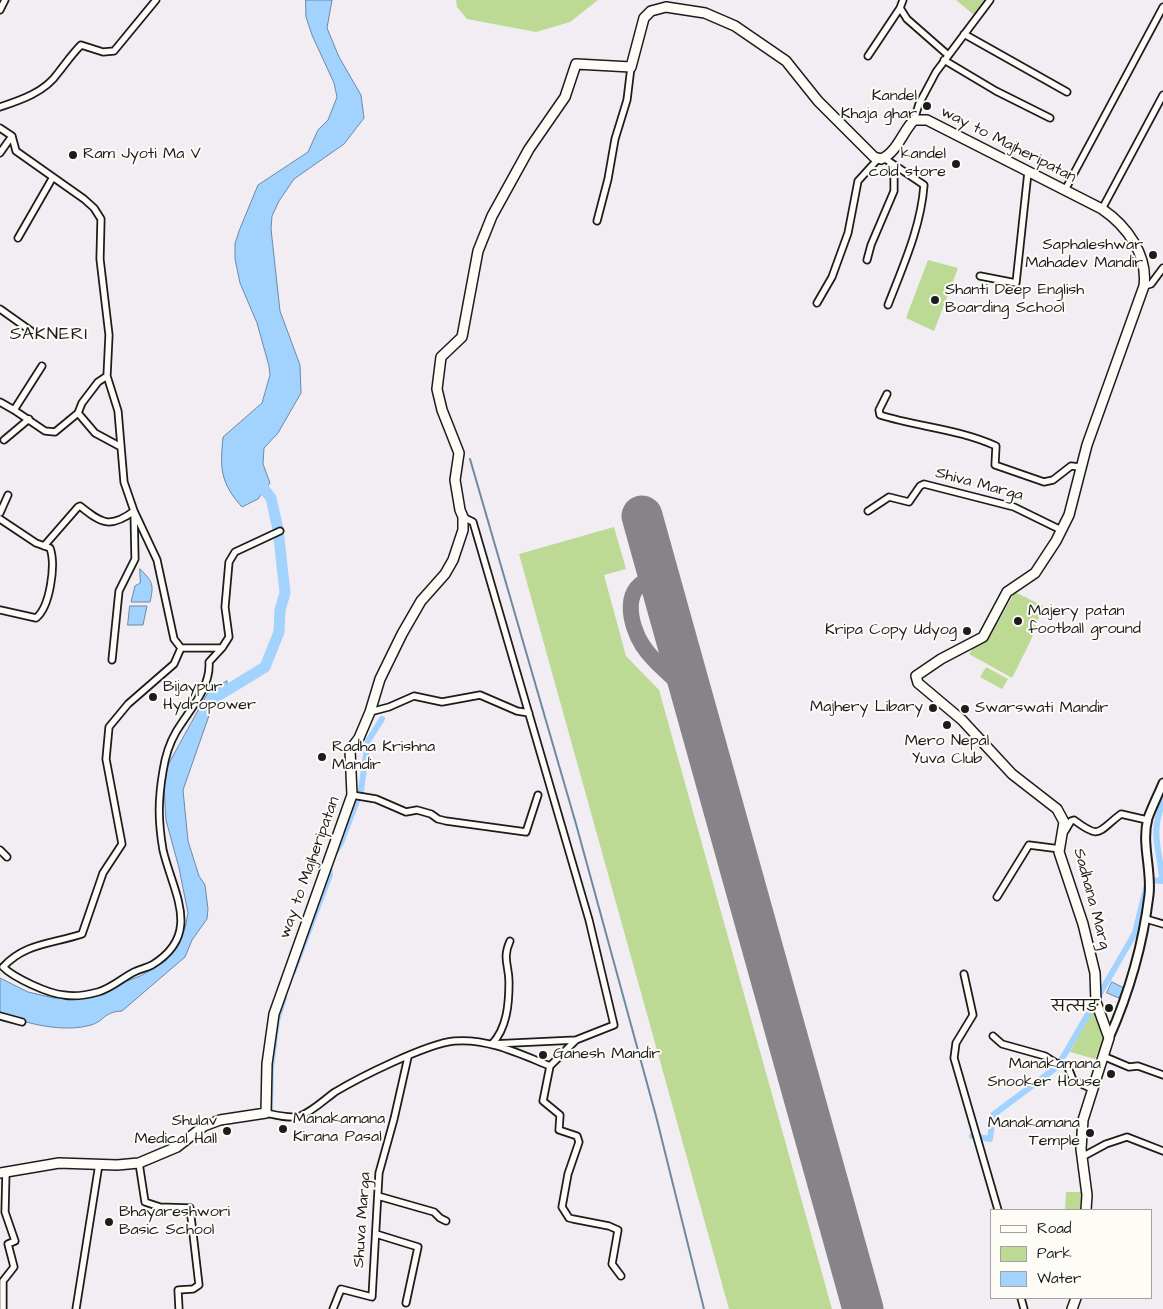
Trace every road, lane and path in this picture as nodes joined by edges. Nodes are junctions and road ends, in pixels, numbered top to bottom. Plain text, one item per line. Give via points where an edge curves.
1 (5, 0) edge
2 (156, 0) edge
3 (903, 0) edge
4 (990, 0) edge
5 (1163, 7) edge
6 (900, 8) junction
7 (0, 10) edge
8 (964, 34) junction
9 (948, 54) junction
10 (868, 56) dead end
11 (944, 60) junction
12 (631, 67) junction
13 (1067, 92) dead end
14 (1163, 95) edge
15 (0, 106) edge
16 (1050, 118) dead end
17 (914, 120) junction
18 (0, 128) edge
19 (12, 136) junction
20 (0, 153) edge
21 (881, 158) junction
22 (894, 167) junction
23 (1028, 172) junction
24 (53, 177) junction
25 (1065, 190) junction
26 (1102, 209) junction
27 (597, 221) dead end
28 (18, 238) dead end
29 (867, 260) dead end
30 (1163, 268) edge
31 (980, 276) dead end
32 (1144, 286) junction
33 (817, 303) dead end
34 (888, 305) dead end
35 (0, 309) edge
36 (31, 332) dead end
37 (42, 366) dead end
38 (107, 376) junction
39 (887, 394) dead end
40 (0, 402) edge
41 (14, 410) junction
42 (78, 413) junction
43 (29, 419) junction
44 (4, 440) dead end
45 (121, 447) junction
46 (1080, 467) junction
47 (8, 495) dead end
48 (134, 511) junction
49 (868, 511) dead end
50 (0, 513) edge
51 (464, 517) junction
52 (0, 520) edge
53 (1062, 530) junction
54 (278, 532) dead end
55 (44, 546) junction
56 (0, 610) edge
57 (181, 648) junction
58 (222, 648) junction
59 (112, 660) dead end
60 (938, 700) joint
61 (370, 712) junction
62 (529, 713) junction
63 (1163, 783) edge
64 (352, 795) junction
65 (538, 795) dead end
66 (1148, 820) junction
67 (1063, 833) junction
68 (1060, 849) junction
69 (0, 850) edge
70 (7, 857) dead end
71 (996, 897) dead end
72 (1146, 919) junction
73 (1163, 924) edge
74 (510, 941) dead end
75 (964, 974) dead end
76 (0, 1016) edge
77 (22, 1022) dead end
78 (993, 1036) dead end
79 (1109, 1038) junction
80 (576, 1040) junction
81 (492, 1044) junction
82 (1103, 1056) junction
83 (408, 1057) junction
84 (550, 1066) junction
85 (1163, 1075) edge
86 (1092, 1088) junction
87 (266, 1113) junction
88 (1163, 1151) edge
89 (1082, 1158) junction
90 (139, 1163) junction
91 (99, 1164) junction
92 (3, 1172) edge
93 (378, 1196) junction
94 (998, 1209) edge
95 (1086, 1209) edge
96 (446, 1221) dead end
97 (376, 1234) junction
98 (621, 1276) dead end
99 (406, 1303) dead end
100 (3, 1309) edge
101 (76, 1309) edge
102 (179, 1309) edge
103 (333, 1309) edge

1 - 7 street
2 - 15 street via 114,51 103,52 81,45 48,84 16,102
3 - 6 street
4 - 8 street
5 - 25 street
6 - 9 street via 907,19
6 - 10 street
8 - 9 street
8 - 13 street
9 - 11 street
11 - 16 street
11 - 17 street via 919,104
12 - 21 main road via 644,18 651,11 666,8 705,13 734,26 786,62 836,121
12 - 27 street via 627,100
12 - 51 main road, way to Majheripatan via 576,64 565,97 528,149 485,231 478,251 462,337 441,357 437,389 459,453 455,480
14 - 26 street
17 - 21 main road, way to Majheripatan via 890,154
17 - 23 main road, way to Majheripatan via 926,120
18 - 19 street
19 - 20 street
19 - 24 street via 16,151
21 - 22 street
21 - 33 street via 858,181 848,232 832,277
22 - 29 street via 894,191
22 - 34 street via 924,185 916,232
23 - 25 main road, way to Majheripatan
23 - 31 street via 1016,283
24 - 28 street
24 - 38 street via 94,208 101,219 100,259 109,336
25 - 26 main road, way to Majheripatan
26 - 32 main road, way to Majheripatan via 1133,240 1142,262
30 - 32 street via 1151,284
32 - 46 main road, way to Majheripatan
35 - 36 street
37 - 41 street
38 - 42 street via 98,382
38 - 45 street via 118,412
39 - 46 street via 879,410 880,415 996,446 995,465 1044,482 1053,480 1070,466
40 - 41 street
41 - 43 street
42 - 43 street via 54,432 45,431
42 - 45 street via 95,433
43 - 44 street
45 - 48 street via 124,482
46 - 53 main road, way to Majheripatan via 1069,515
47 - 50 street
48 - 55 street via 109,523 98,521 80,506
48 - 57 street via 157,560 174,639
48 - 59 street via 135,559 119,591
49 - 53 street, Shiva Marga via 889,497 908,502 924,484 1014,507
51 - 61 main road, way to Majheripatan via 453,560 445,574 420,601 380,679
51 - 62 street via 473,522
52 - 55 street
53 - 60 main road, way to Majheripatan via 1035,573 1007,592 983,637 916,676 918,683
54 - 58 street via 235,552 229,562 225,607 229,637
55 - 56 street via 50,548 53,572 44,612 36,618
57 - 58 street
57 - 58 street via 174,664 128,704 109,727 106,760 122,844 103,873 82,934 28,948 2,967 42,988 63,995 100,991 151,965 178,939 182,922 160,830 160,790 165,758 175,734 204,687 210,673 209,662
60 - 67 main road, Sadhana Marg via 962,720 1012,774 1057,810 1064,822
61 - 62 street via 414,696 442,702 480,695
61 - 64 main road, way to Majheripatan via 350,750
62 - 80 street via 589,920 614,1023
63 - 66 street
64 - 65 street via 376,799 406,812 417,810 432,814 446,821 526,832
64 - 87 main road, way to Majheripatan via 274,1014 267,1064
66 - 67 street via 1121,814 1097,832 1071,820
66 - 72 street via 1150,892
67 - 68 main road, Sadhana Marg
68 - 71 street via 1029,845
68 - 79 main road, Sadhana Marg via 1095,972 1096,1002
69 - 70 street
72 - 73 street
72 - 79 street via 1122,1010
74 - 81 street via 504,959 509,980 505,1025
75 - 94 street via 973,1014 954,1051
76 - 77 street
78 - 86 street via 1002,1044 1066,1065 1073,1080
79 - 82 main road
80 - 81 street
80 - 84 street
81 - 83 street via 454,1041
81 - 84 street
82 - 85 street via 1129,1068 1138,1066
82 - 86 main road
83 - 87 street via 337,1091 300,1116
83 - 93 street, Shuva Marga via 379,1173
84 - 98 street via 543,1101 560,1115 559,1130 577,1136 579,1142 568,1174 562,1208 569,1218 618,1230 612,1264
86 - 89 main road via 1083,1120
87 - 90 main road via 220,1120 204,1126 177,1147
88 - 89 street via 1127,1137
89 - 95 main road
90 - 91 main road
90 - 102 street via 145,1202 160,1207 190,1208 199,1285 193,1289 178,1290
91 - 92 main road via 59,1163
91 - 101 street
92 - 100 street via 5,1212 15,1241 8,1244 14,1267 3,1281
93 - 96 street via 434,1212
93 - 97 street, Shuva Marga
97 - 99 street via 418,1247
97 - 103 street, Shuva Marga via 372,1297 342,1289

